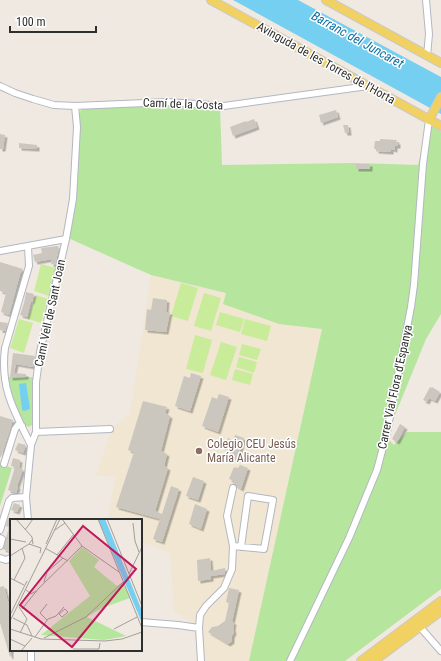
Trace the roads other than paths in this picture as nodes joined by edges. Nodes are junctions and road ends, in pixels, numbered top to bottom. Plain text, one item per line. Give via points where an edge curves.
1 (212, 0) edge
2 (326, 0) edge
3 (426, 0) edge
4 (427, 56) junction
5 (441, 64) edge
6 (0, 86) edge
7 (368, 86) junction
8 (441, 97) edge
9 (75, 106) junction
10 (429, 120) junction
11 (441, 126) edge
12 (66, 239) junction
13 (28, 247) junction
14 (0, 251) edge
15 (0, 339) edge
16 (7, 341) junction
17 (22, 426) junction
18 (110, 429) dead end
19 (36, 432) junction
20 (32, 445) junction
21 (4, 464) dead end
22 (233, 488) dead end
23 (26, 497) junction
24 (26, 507) junction
25 (24, 519) edge
26 (28, 519) edge
27 (0, 530) edge
28 (0, 538) edge
29 (0, 546) edge
30 (234, 546) junction
31 (241, 546) junction
32 (0, 558) edge
33 (10, 558) edge
34 (441, 601) edge
35 (441, 611) edge
36 (142, 622) edge
37 (420, 627) junction
38 (199, 628) junction
39 (441, 650) edge
40 (30, 651) edge
41 (31, 661) edge
42 (201, 661) edge
43 (290, 661) edge
44 (361, 661) edge
45 (374, 661) edge

1 - 7 main road, Avinguda de les Torres de l'Horta
2 - 4 main road
3 - 4 street via 429,34
4 - 5 main road
6 - 9 street, Camí de la Costa via 33,99
7 - 9 street, Camí de la Costa via 224,106 168,102
7 - 10 main road, Avinguda de les Torres de l'Horta
8 - 10 main road, Carrer Vial Flora d'Espanya
9 - 12 street, Camí Vell de Sant Joan via 77,127 73,199
10 - 11 main road, Avinguda de les Torres de l'Horta
10 - 43 street, Carrer Vial Flora d'Espanya via 411,307 383,450 349,538
12 - 13 street
12 - 19 street, Camí Vell de Sant Joan via 40,352 36,382
13 - 14 street
13 - 16 street via 29,266
15 - 16 street
16 - 17 street via 3,358 3,384
17 - 20 street
17 - 21 street via 18,425 14,429
18 - 19 street
19 - 20 street, Camí Vell de Sant Joan
20 - 23 street, Camí Vell de Sant Joan
22 - 30 street via 227,516
23 - 24 street, Camí Vell de Sant Joan
23 - 27 street via 12,498 9,501
24 - 25 street
24 - 26 street, Camí Vell de Sant Joan
28 - 29 street
30 - 31 street
30 - 38 street via 232,569 224,588 200,615
31 - 31 street via 264,549 273,500 248,496
32 - 33 street
34 - 44 main road
35 - 37 main road
36 - 38 street
37 - 39 street
37 - 45 main road
38 - 42 street
40 - 41 street

